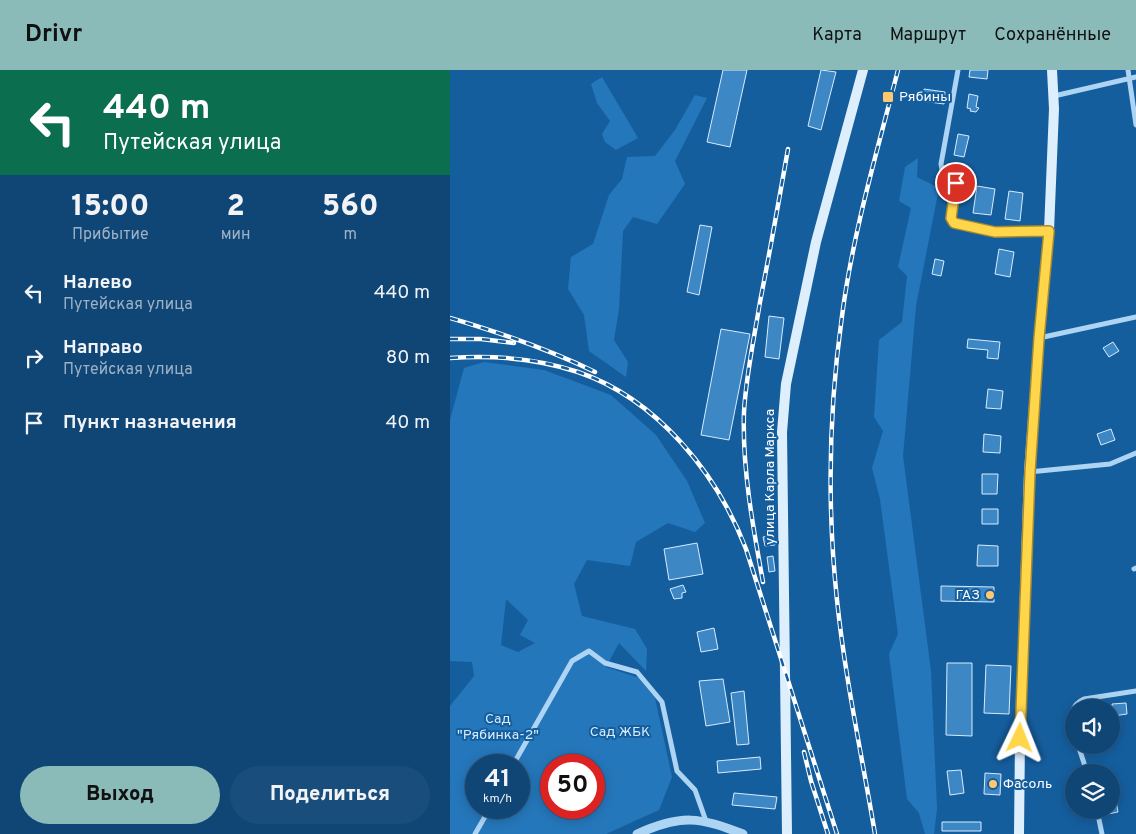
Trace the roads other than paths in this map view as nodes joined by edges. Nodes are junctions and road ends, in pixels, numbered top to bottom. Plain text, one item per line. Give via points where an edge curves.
1 (863, 70) edge
2 (958, 70) edge
3 (1052, 70) edge
4 (1128, 70) edge
5 (1136, 77) edge
6 (1130, 79) junction
7 (1054, 96) junction
8 (1136, 125) edge
9 (1049, 231) junction
10 (1136, 317) edge
11 (1039, 338) junction
12 (1136, 453) edge
13 (1030, 472) junction
14 (1136, 691) edge
15 (1084, 699) edge
16 (519, 754) edge
17 (484, 819) edge
18 (1100, 819) edge
19 (706, 821) junction
20 (475, 834) edge
21 (638, 834) edge
22 (743, 834) edge
23 (787, 834) edge
24 (1019, 834) edge
25 (1102, 834) edge

1 - 23 main road, улица Карла Маркса via 816,242 784,404
2 - 9 street via 941,164 944,181 956,183 951,218 954,223 995,232
3 - 7 main road
4 - 6 street
5 - 6 street
6 - 7 street
6 - 8 street
7 - 9 main road
9 - 11 main road
10 - 11 street
11 - 13 main road
12 - 13 street via 1110,464
13 - 24 main road
14 - 15 street
16 - 19 street via 572,661 589,652 605,663 637,672 662,702 677,771 695,790
17 - 20 street
18 - 25 street
19 - 21 street via 684,819
19 - 22 street

